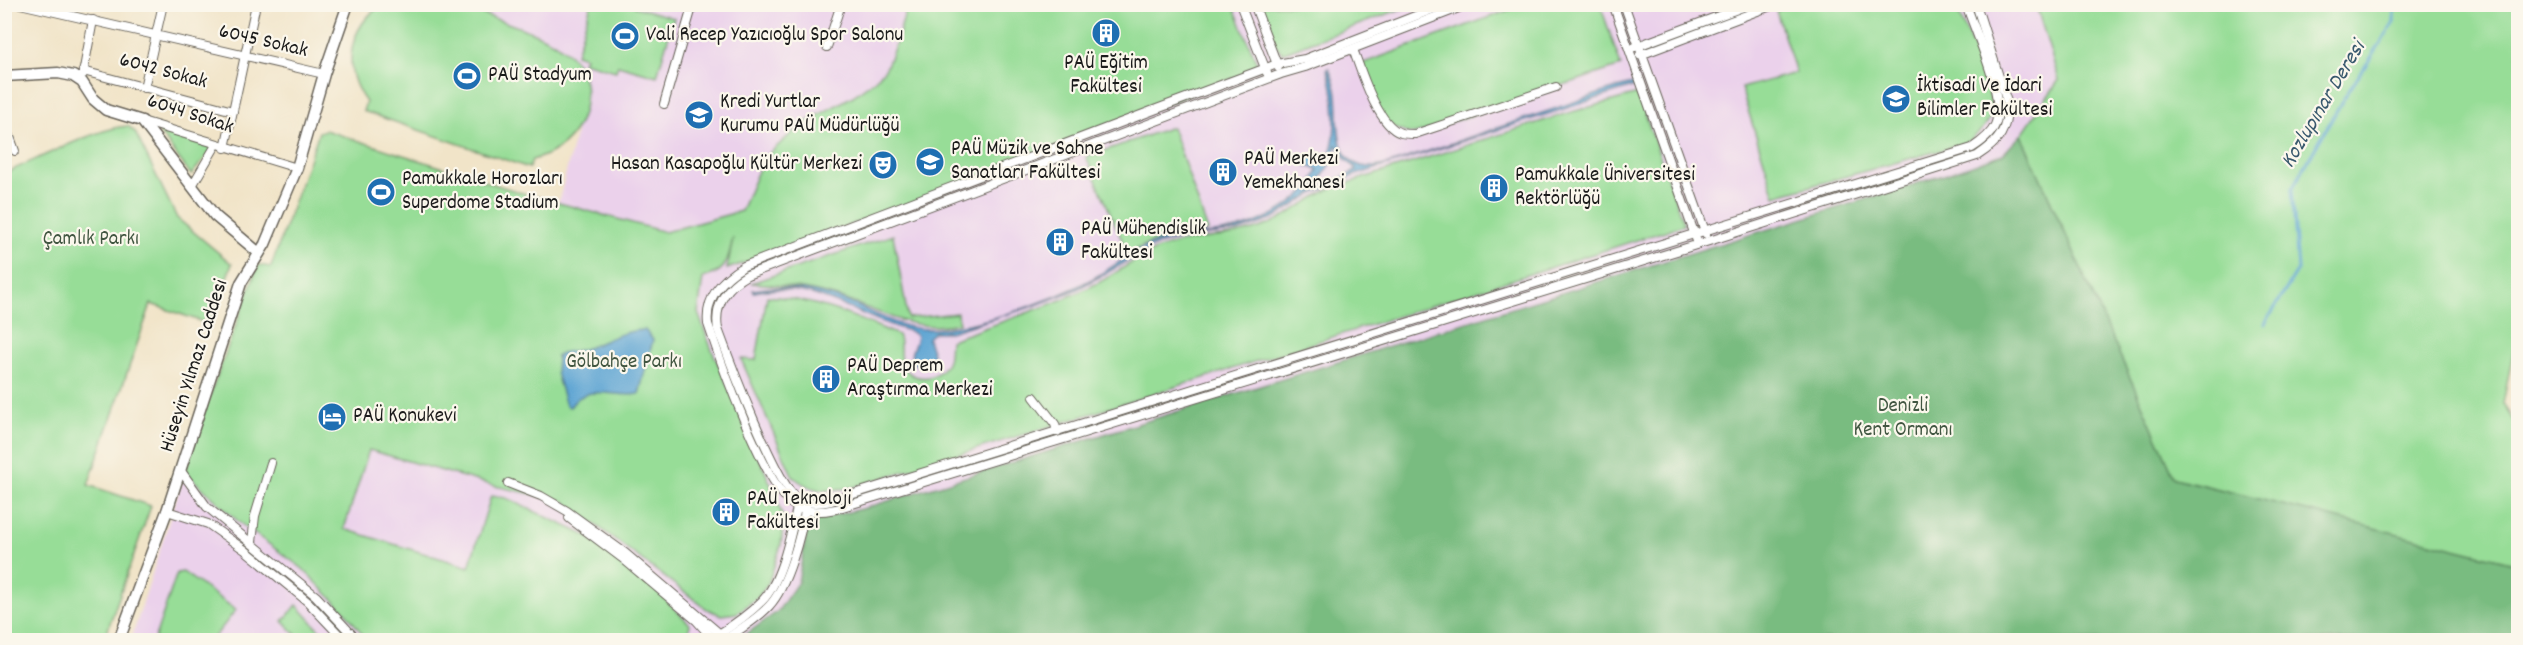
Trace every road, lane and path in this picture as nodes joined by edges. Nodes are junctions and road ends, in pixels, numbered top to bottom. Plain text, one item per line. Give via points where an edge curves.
1 (20, 4) edge
2 (163, 4) edge
3 (256, 4) edge
4 (348, 4) edge
5 (693, 4) edge
6 (841, 4) edge
7 (1240, 4) edge
8 (1254, 4) edge
9 (1446, 4) edge
10 (1469, 4) edge
11 (1613, 4) edge
12 (1624, 4) edge
13 (1751, 4) edge
14 (1776, 4) edge
15 (1966, 4) edge
16 (1976, 4) edge
17 (65, 9) edge
18 (93, 20) junction
19 (156, 35) junction
20 (826, 47) dead end
21 (1353, 49) junction
22 (1641, 50) junction
23 (1631, 53) junction
24 (243, 57) junction
25 (1277, 64) junction
26 (1265, 69) junction
27 (324, 74) junction
28 (1281, 74) junction
29 (4, 76) edge
30 (82, 76) junction
31 (1269, 78) junction
32 (1556, 87) dead end
33 (144, 88) junction
34 (664, 104) dead end
35 (232, 111) junction
36 (4, 120) edge
37 (142, 121) junction
38 (216, 145) junction
39 (225, 148) junction
40 (15, 151) dead end
41 (297, 168) junction
42 (192, 186) junction
43 (934, 195) junction
44 (937, 204) junction
45 (1705, 231) junction
46 (1695, 234) junction
47 (1709, 241) junction
48 (1698, 244) junction
49 (259, 253) junction
50 (1034, 397) dead end
51 (1056, 432) junction
52 (271, 463) dead end
53 (180, 471) junction
54 (802, 505) junction
55 (167, 511) junction
56 (252, 542) junction
57 (718, 639) edge
58 (119, 640) edge
59 (344, 640) edge
60 (357, 640) edge

1 - 17 street, 6045 Sokak
2 - 19 street
3 - 24 street
4 - 27 street, Hüseyin Yılmaz Caddesi
5 - 34 street
6 - 20 street
7 - 26 street
8 - 25 street
9 - 25 street via 1305,59
10 - 21 street
11 - 23 street
12 - 22 street
13 - 22 street
14 - 22 street
15 - 45 street via 1997,93 1999,110 1986,139 1972,148
16 - 47 street via 2007,102 2008,118 2002,135 1992,146 1977,156
17 - 18 street, 6045 Sokak
18 - 19 street, 6045 Sokak
18 - 30 street
19 - 24 street, 6045 Sokak
19 - 33 street
21 - 28 street
21 - 32 street via 1382,117 1401,133 1415,134
22 - 23 street
22 - 45 street
23 - 46 street
24 - 27 street, 6045 Sokak
24 - 35 street
25 - 26 street
25 - 28 street
26 - 31 street
26 - 43 street
27 - 41 street, Hüseyin Yılmaz Caddesi
28 - 31 street
29 - 30 street, 6042 Sokak
30 - 33 street, 6042 Sokak
30 - 37 street, 6044 Sokak via 93,99 106,110
31 - 44 street
33 - 35 street, 6042 Sokak
35 - 39 street
36 - 40 street
37 - 38 street, 6044 Sokak
37 - 42 street
38 - 39 street, 6044 Sokak
38 - 42 street
39 - 41 street, 6044 Sokak
41 - 49 street, Hüseyin Yılmaz Caddesi
42 - 49 street via 214,216
43 - 44 street
43 - 54 street via 744,266 727,276 710,301 708,324 743,416 779,492
44 - 54 street via 747,275 735,282 719,304 718,330 750,412 785,485
45 - 46 street
45 - 47 street
46 - 48 street
46 - 51 street
47 - 48 street
48 - 54 street via 836,510
49 - 53 street, Hüseyin Yılmaz Caddesi via 241,283
50 - 51 street
51 - 54 street via 831,501
52 - 56 street via 255,516
53 - 55 street, Hüseyin Yılmaz Caddesi
53 - 56 street via 207,507
54 - 57 street via 771,588 763,600
55 - 58 street, Hüseyin Yılmaz Caddesi
55 - 59 street via 208,524 245,550 308,602
56 - 60 street via 316,596
57 - 57 street via 626,553 567,511 508,483 519,493 562,513

